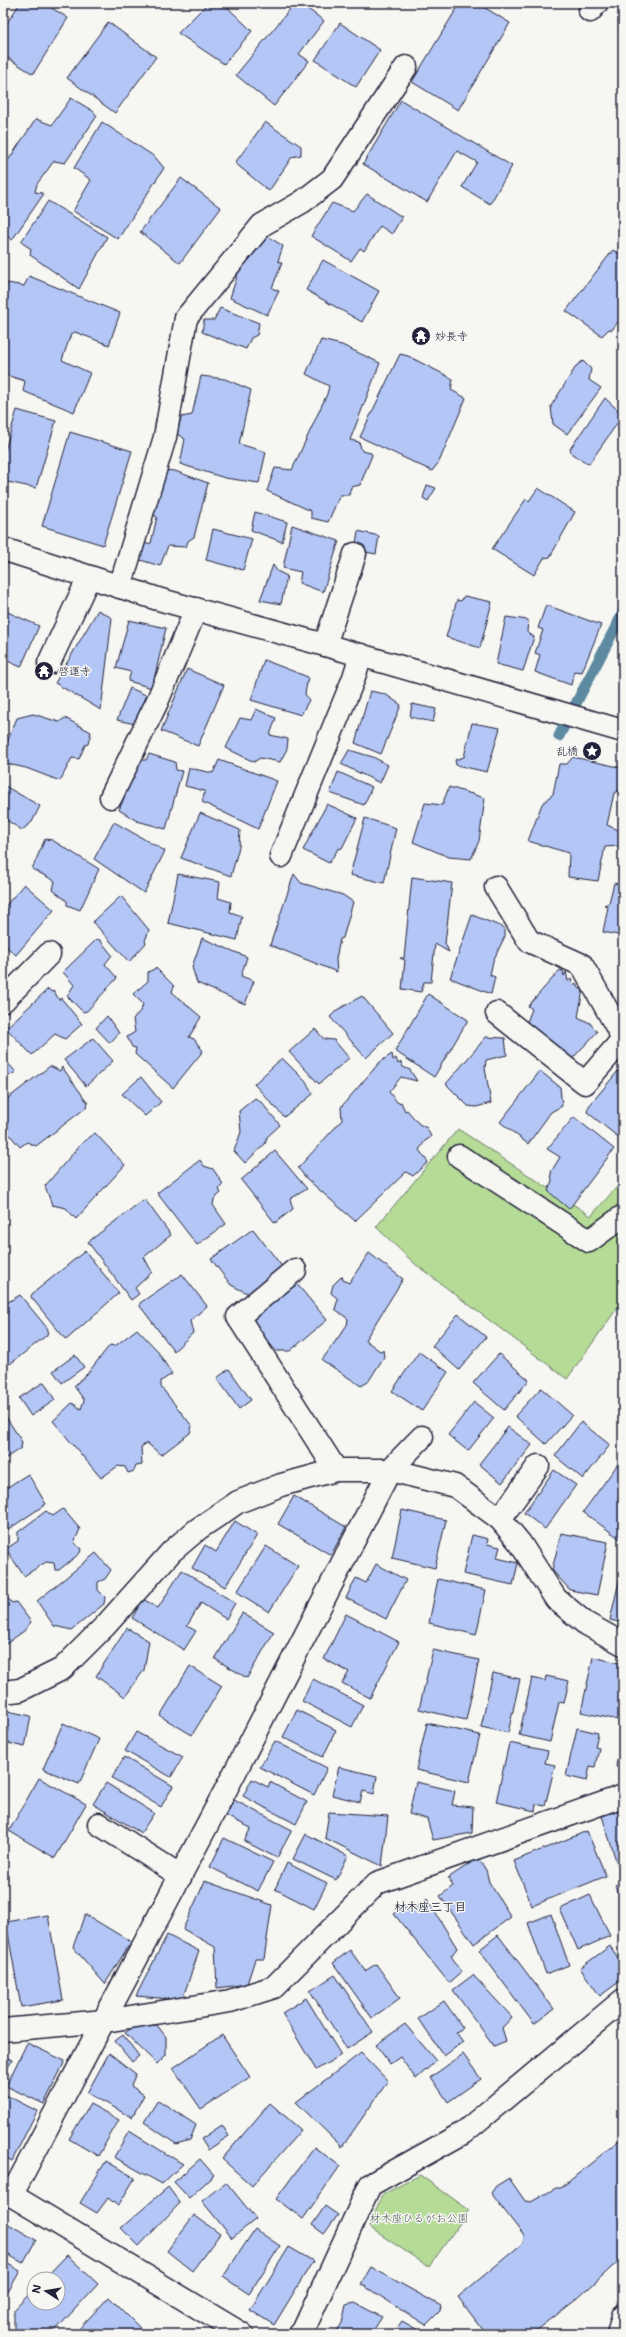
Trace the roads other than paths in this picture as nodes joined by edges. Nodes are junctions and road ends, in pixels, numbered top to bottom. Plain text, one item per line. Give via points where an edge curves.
1 (406, 68) dead end
2 (354, 554) dead end
3 (6, 555) edge
4 (89, 577) junction
5 (120, 587) junction
6 (196, 609) junction
7 (325, 645) junction
8 (361, 655) junction
9 (49, 663) dead end
10 (623, 731) edge
11 (111, 796) dead end
12 (281, 856) dead end
13 (496, 887) dead end
14 (50, 954) dead end
15 (6, 992) edge
16 (497, 1013) dead end
17 (623, 1038) edge
18 (460, 1156) dead end
19 (623, 1216) edge
20 (295, 1270) dead end
21 (422, 1437) dead end
22 (538, 1466) dead end
23 (336, 1470) junction
24 (390, 1470) junction
25 (500, 1519) junction
26 (623, 1644) edge
27 (3, 1692) edge
28 (623, 1796) edge
29 (100, 1824) dead end
30 (181, 1876) junction
31 (623, 2000) edge
32 (105, 2020) junction
33 (3, 2030) edge
34 (6, 2192) edge
35 (623, 2316) edge
36 (242, 2334) edge
37 (300, 2334) edge
38 (618, 2334) edge

1 - 5 street via 332,178 302,202 262,224 186,318 164,437
2 - 7 street
3 - 4 street
4 - 5 street
4 - 9 street
5 - 6 street
6 - 7 street
6 - 11 street via 156,702
7 - 8 street
8 - 10 street
8 - 12 street
13 - 17 street via 529,941 582,965
14 - 15 street
16 - 17 street via 585,1083
18 - 19 street via 588,1241
20 - 23 street via 238,1317
21 - 24 street
22 - 25 street
23 - 24 street
23 - 27 street via 281,1485 238,1502 198,1529 172,1551 106,1626 62,1669 20,1690
24 - 25 street via 455,1486
24 - 30 street
25 - 26 street via 520,1544 556,1599 585,1623
28 - 32 street via 377,1883 274,1987 230,2000
29 - 30 street
30 - 32 street
31 - 37 street via 463,2133 370,2185
32 - 33 street
32 - 34 street
34 - 36 street
35 - 38 street

